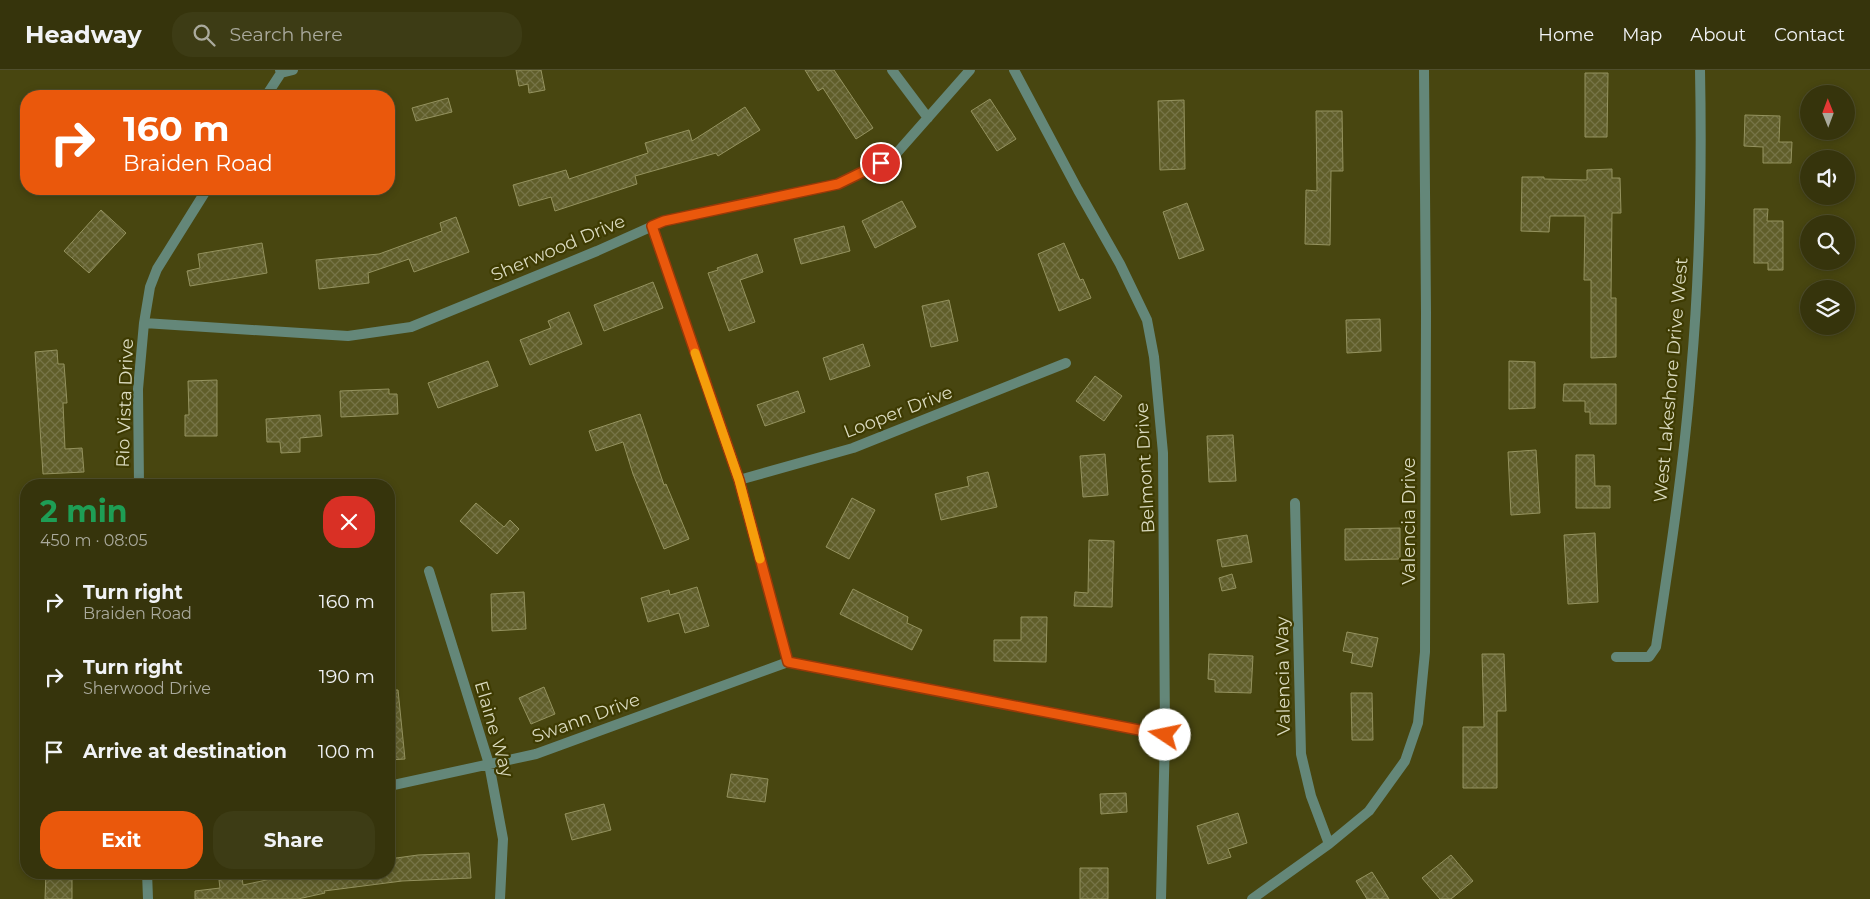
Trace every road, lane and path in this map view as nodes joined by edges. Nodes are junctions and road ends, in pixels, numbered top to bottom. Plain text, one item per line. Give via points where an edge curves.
1 (293, 70) edge
2 (892, 70) edge
3 (970, 70) edge
4 (1014, 70) edge
5 (1424, 70) edge
6 (1700, 70) edge
7 (281, 72) edge
8 (270, 90) edge
9 (928, 118) junction
10 (202, 195) edge
11 (652, 226) junction
12 (144, 323) junction
13 (1066, 363) dead end
14 (139, 479) edge
15 (739, 480) junction
16 (1295, 502) dead end
17 (429, 572) dead end
18 (1616, 657) dead end
19 (788, 662) junction
20 (1165, 735) junction
21 (490, 764) junction
22 (395, 785) edge
23 (1329, 844) junction
24 (147, 879) edge
25 (148, 899) edge
26 (500, 899) edge
27 (1160, 899) edge
28 (1252, 899) edge

1 - 7 street
2 - 9 street
3 - 9 street, Sherwood Drive
4 - 20 street, Belmont Drive via 1147,320 1154,357 1163,453
5 - 23 street, Valencia Drive via 1425,642 1418,722 1405,760 1369,812
6 - 18 street, West Lakeshore Drive West via 1700,237 1693,354 1671,549 1656,647 1648,657
7 - 8 street
9 - 11 street, Sherwood Drive via 895,156 838,184
10 - 12 street, Rio Vista Drive via 157,269 150,287
11 - 12 street, Sherwood Drive via 411,327 348,336
11 - 15 street
12 - 14 street, Rio Vista Drive via 138,389
13 - 15 street, Looper Drive via 853,448
15 - 19 street
16 - 23 street, Valencia Way via 1300,754
17 - 21 street, Elaine Way
19 - 20 street
19 - 21 street, Swann Drive via 536,754
20 - 27 street, Belmont Drive
21 - 22 street, Swann Drive
21 - 26 street, Elaine Way via 503,839
23 - 28 street, Valencia Drive
24 - 25 street

